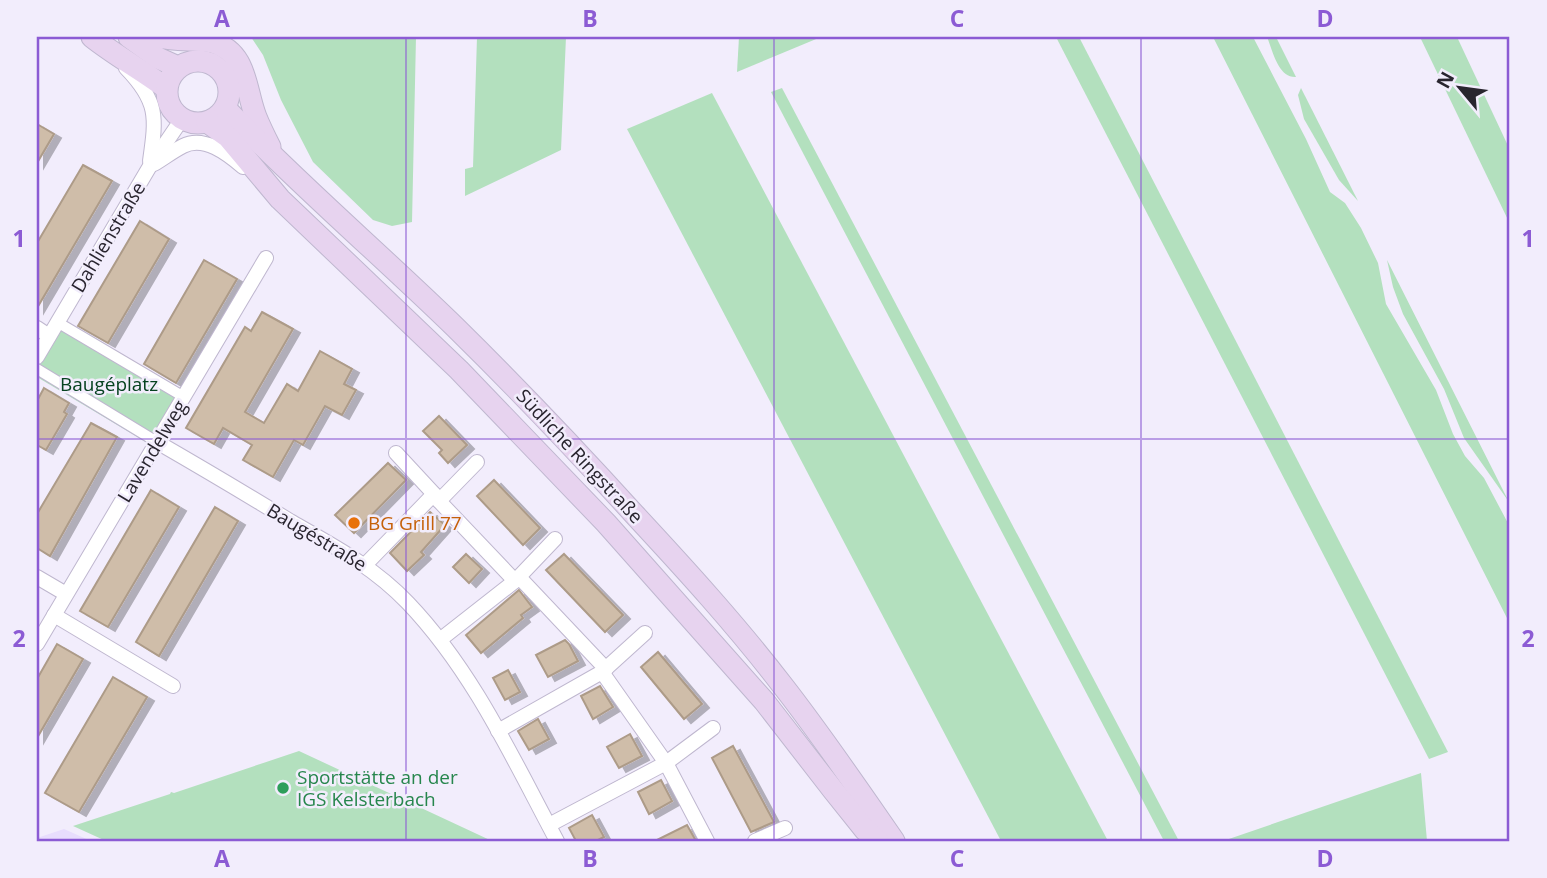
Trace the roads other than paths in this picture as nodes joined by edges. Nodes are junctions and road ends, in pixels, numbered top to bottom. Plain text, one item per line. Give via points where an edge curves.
1 (129, 37) edge
2 (159, 37) edge
3 (99, 42) edge
4 (178, 67) junction
5 (166, 88) junction
6 (225, 108) junction
7 (182, 119) junction
8 (207, 122) junction
9 (275, 158) junction
10 (150, 166) junction
11 (280, 198) junction
12 (266, 258) dead end
13 (57, 322) junction
14 (43, 332) edge
15 (37, 357) edge
16 (37, 369) edge
17 (184, 397) junction
18 (158, 442) junction
19 (396, 453) dead end
20 (477, 462) dead end
21 (437, 497) junction
22 (555, 539) dead end
23 (365, 565) junction
24 (37, 577) edge
25 (517, 579) junction
26 (66, 594) junction
27 (54, 615) junction
28 (645, 633) dead end
29 (441, 639) junction
30 (37, 644) edge
31 (604, 671) junction
32 (173, 686) dead end
33 (713, 728) dead end
34 (498, 731) junction
35 (666, 763) junction
36 (548, 825) junction
37 (786, 828) dead end
38 (871, 837) edge
39 (557, 841) edge
40 (707, 841) edge
41 (755, 841) edge
42 (894, 841) edge

1 - 4 main road
2 - 9 main road via 213,42 231,52 244,72 256,116
3 - 5 main road
3 - 10 street via 138,80 152,106 155,124
4 - 5 main road
4 - 6 main road via 201,60 219,68 228,85
5 - 7 main road via 168,103
6 - 8 main road
6 - 9 main road, Südliche Ringstraße
7 - 8 main road
7 - 10 street, Dahlienstraße
8 - 11 main road, Südliche Ringstraße via 238,147
9 - 42 main road, Südliche Ringstraße via 456,328 647,528 783,686
10 - 11 street, Südliche Ringstraße via 186,144 200,142 232,158
10 - 13 street, Dahlienstraße
11 - 38 main road, Südliche Ringstraße via 459,370 606,523 764,701
12 - 17 street, Lavendelweg
13 - 14 street, Dahlienstraße
13 - 17 street
14 - 15 street, Dahlienstraße
16 - 18 street
17 - 18 street, Lavendelweg
18 - 23 street, Baugéstraße
18 - 26 street, Lavendelweg
19 - 21 street
20 - 21 street
21 - 23 street
21 - 25 street
22 - 25 street
23 - 29 street, Baugéstraße via 407,601
24 - 26 street
25 - 29 street
25 - 31 street
26 - 27 street, Lavendelweg
27 - 30 street, Lavendelweg
27 - 32 street
28 - 31 street
29 - 34 street, Baugéstraße
31 - 34 street
31 - 35 street
33 - 35 street
34 - 36 street, Baugéstraße
35 - 36 street
35 - 40 street
36 - 39 street, Baugéstraße
37 - 41 street

